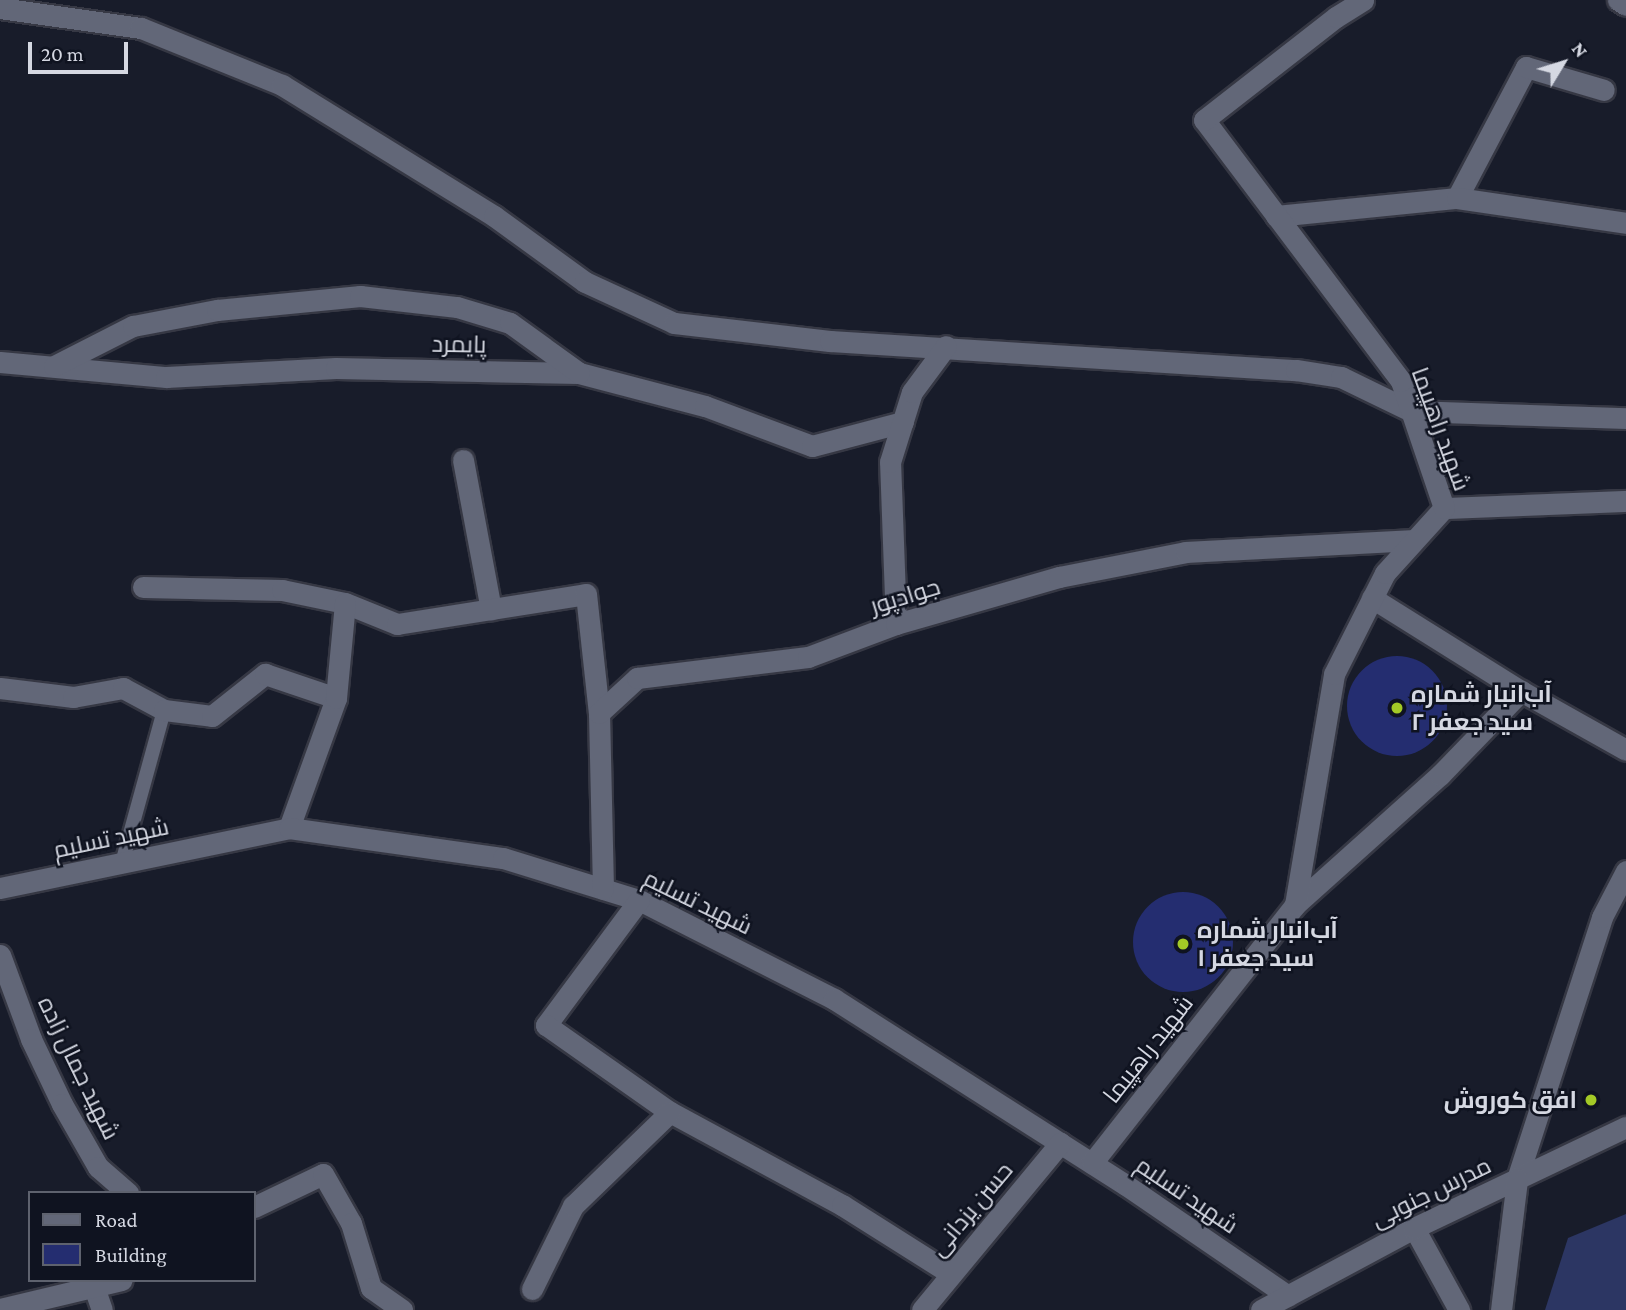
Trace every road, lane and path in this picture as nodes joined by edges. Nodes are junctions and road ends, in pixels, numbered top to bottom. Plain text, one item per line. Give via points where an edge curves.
1 (1363, 0) edge
2 (1618, 0) edge
3 (1626, 5) edge
4 (0, 8) edge
5 (1604, 90) dead end
6 (1458, 198) junction
7 (1276, 216) junction
8 (1626, 223) edge
9 (946, 346) junction
10 (0, 362) edge
11 (54, 366) junction
12 (579, 373) junction
13 (1411, 411) junction
14 (1626, 418) edge
15 (902, 422) junction
16 (463, 460) dead end
17 (1626, 501) edge
18 (1444, 508) junction
19 (1415, 540) junction
20 (143, 587) dead end
21 (1372, 598) junction
22 (345, 603) junction
23 (491, 609) junction
24 (896, 624) junction
25 (0, 688) edge
26 (1521, 691) junction
27 (336, 698) junction
28 (163, 710) junction
29 (599, 713) junction
30 (1626, 750) edge
31 (289, 828) junction
32 (122, 863) junction
33 (1626, 871) edge
34 (0, 888) edge
35 (603, 889) junction
36 (639, 900) junction
37 (1295, 905) junction
38 (0, 955) edge
39 (670, 1112) junction
40 (1626, 1127) edge
41 (1060, 1143) junction
42 (1092, 1163) junction
43 (1517, 1179) junction
44 (126, 1191) edge
45 (256, 1207) edge
46 (1414, 1228) junction
47 (951, 1274) junction
48 (114, 1282) edge
49 (94, 1287) junction
50 (531, 1289) dead end
51 (1288, 1296) junction
52 (0, 1309) edge
53 (102, 1310) edge
54 (402, 1310) edge
55 (922, 1310) edge
56 (1261, 1310) edge
57 (1460, 1310) edge
58 (1501, 1310) edge

1 - 7 street, شهید راهپیما via 1204,120
2 - 3 street
4 - 9 street via 141,28 282,85 494,216 585,282 674,323 831,341
5 - 6 street via 1526,67
6 - 7 street
6 - 8 street
7 - 13 street, شهید راهپیما via 1401,381
9 - 13 street via 1296,370 1341,377
9 - 15 street via 912,392
10 - 11 street, پایمرد
11 - 12 street, پایمرد via 166,377 336,368
11 - 12 street via 133,326 217,310 360,296 457,307 510,323
12 - 15 street, پایمرد via 705,406 813,446
13 - 14 street
13 - 18 street, شهید راهپیما
15 - 24 street via 890,462
16 - 23 street
17 - 18 street
18 - 19 street, شهید راهپیما
19 - 21 street, شهید راهپیما via 1385,573
19 - 24 street, جوادپور via 1186,552 1059,577
20 - 22 street via 282,590
21 - 26 street
21 - 37 street, شهید راهپیما via 1334,674
22 - 23 street via 397,624
22 - 27 street
23 - 29 street via 586,594
24 - 29 street, جوادپور via 808,657 637,678
25 - 28 street via 74,697 123,688
26 - 30 street
26 - 37 street via 1440,775
27 - 28 street via 265,674 212,716
27 - 31 street
28 - 32 lane
29 - 35 street
31 - 32 street, شهید تسلیم
31 - 35 street, شهید تسلیم via 503,858
32 - 34 street, شهید تسلیم
33 - 43 street via 1602,917
35 - 36 street, شهید تسلیم
36 - 39 street via 546,1025
36 - 41 street, شهید تسلیم via 834,999
37 - 42 street, شهید راهپیما
38 - 44 street, شهید جمال زاده via 31,1039 62,1104 98,1167
39 - 47 street via 842,1205
39 - 50 street via 573,1206
40 - 43 street, مدرس جنوبی
41 - 42 street, شهید تسلیم
41 - 47 street, حسن یزدانی
42 - 51 street, شهید تسلیم
43 - 46 street, مدرس جنوبی
43 - 58 street
45 - 54 street via 323,1174 351,1223 371,1288
46 - 51 street, مدرس جنوبی
46 - 57 street
47 - 55 street, حسن یزدانی
48 - 49 street
49 - 52 street
49 - 53 street
51 - 56 street, مدرس جنوبی

